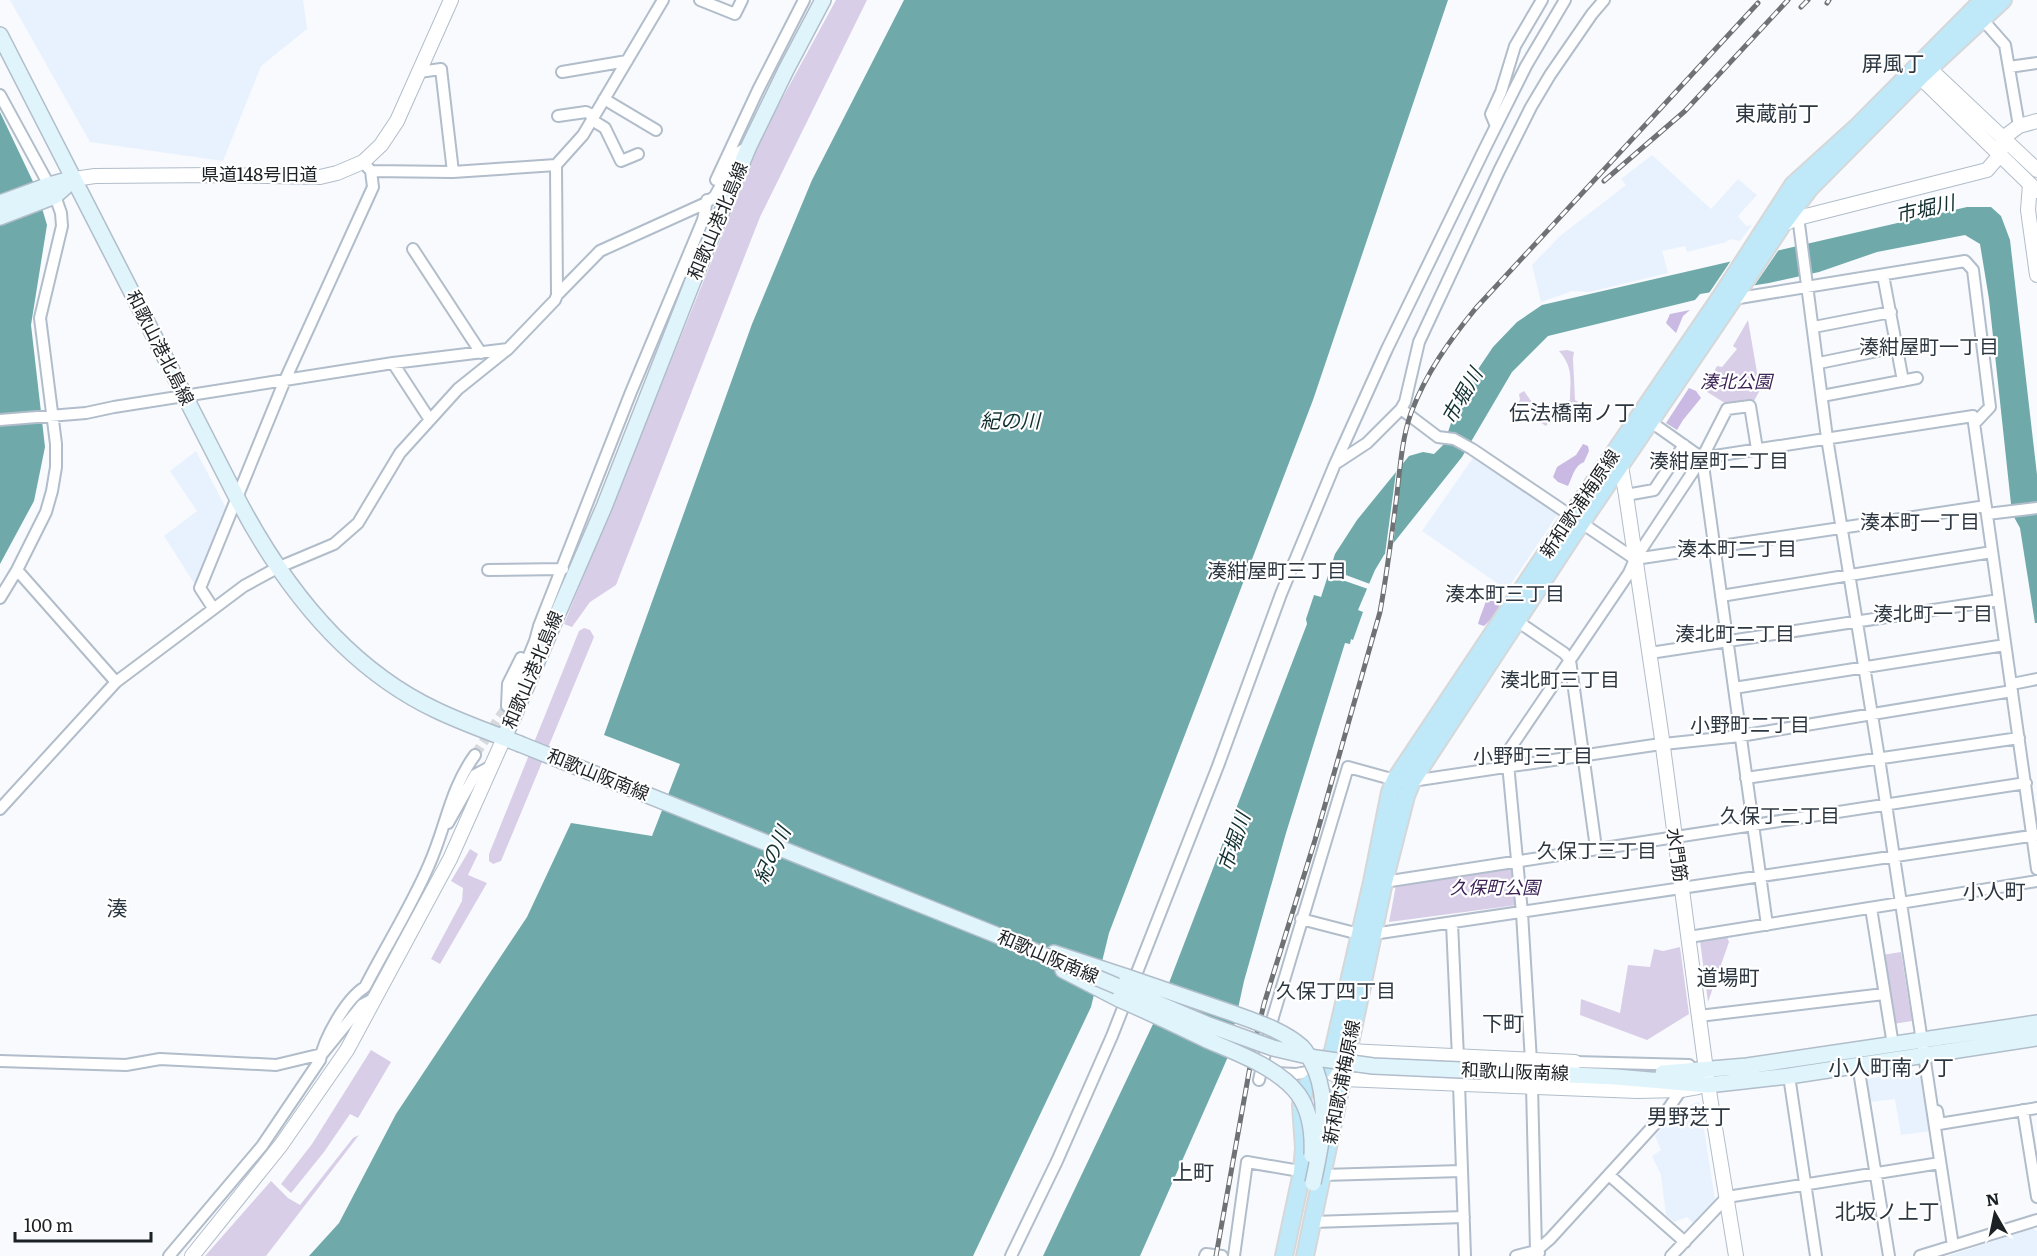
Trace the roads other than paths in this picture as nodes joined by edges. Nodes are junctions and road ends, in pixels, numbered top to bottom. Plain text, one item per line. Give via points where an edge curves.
1 (451, 0) edge
2 (663, 0) edge
3 (700, 0) edge
4 (742, 0) edge
5 (804, 0) edge
6 (823, 0) edge
7 (1542, 0) edge
8 (1565, 0) edge
9 (1604, 0) edge
10 (1983, 0) edge
11 (2003, 0) edge
12 (1983, 20) junction
13 (0, 35) edge
14 (627, 61) junction
15 (2037, 63) edge
16 (2009, 67) junction
17 (1923, 70) junction
18 (419, 72) junction
19 (562, 72) dead end
20 (0, 95) edge
21 (604, 99) junction
22 (558, 116) dead end
23 (593, 118) junction
24 (2037, 121) edge
25 (1496, 126) junction
26 (2019, 126) junction
27 (656, 130) dead end
28 (2003, 138) junction
29 (749, 146) junction
30 (638, 154) dead end
31 (2000, 155) junction
32 (556, 165) junction
33 (367, 166) junction
34 (2037, 170) edge
35 (453, 172) junction
36 (74, 179) junction
37 (2033, 188) edge
38 (47, 192) junction
39 (0, 203) edge
40 (706, 203) junction
41 (0, 217) edge
42 (1790, 219) junction
43 (1763, 230) junction
44 (413, 249) dead end
45 (1758, 250) junction
46 (1883, 275) junction
47 (2037, 276) edge
48 (1807, 284) junction
49 (557, 295) junction
50 (1730, 297) junction
51 (1891, 312) junction
52 (1814, 327) junction
53 (1897, 347) junction
54 (508, 349) junction
55 (481, 352) junction
56 (393, 363) junction
57 (1819, 363) junction
58 (1917, 378) dead end
59 (285, 380) junction
60 (1903, 381) junction
61 (184, 396) junction
62 (1822, 396) junction
63 (1401, 409) junction
64 (49, 417) junction
65 (0, 420) edge
66 (430, 420) junction
67 (1651, 422) junction
68 (1974, 424) junction
69 (1827, 438) junction
70 (1684, 445) junction
71 (1757, 449) junction
72 (1702, 458) junction
73 (1616, 463) junction
74 (1335, 464) junction
75 (1626, 495) junction
76 (237, 498) junction
77 (2037, 508) edge
78 (1986, 510) junction
79 (1576, 520) junction
80 (1842, 528) junction
81 (1714, 548) junction
82 (1992, 552) junction
83 (1635, 559) junction
84 (277, 568) junction
85 (563, 569) junction
86 (17, 570) junction
87 (488, 570) dead end
88 (1850, 575) junction
89 (1721, 596) junction
90 (0, 598) edge
91 (1999, 600) junction
92 (213, 608) junction
93 (1517, 621) junction
94 (1856, 621) junction
95 (1727, 641) junction
96 (2006, 645) junction
97 (1650, 653) junction
98 (1570, 660) junction
99 (1864, 667) junction
100 (2037, 679) edge
101 (116, 682) junction
102 (1734, 687) junction
103 (2012, 688) junction
104 (513, 704) junction
105 (1872, 714) junction
106 (1740, 736) junction
107 (504, 738) junction
108 (2019, 738) junction
109 (1663, 745) junction
110 (475, 755) tunnel mouth
111 (1584, 757) junction
112 (1879, 758) junction
113 (490, 767) junction
114 (1508, 768) junction
115 (1746, 778) junction
116 (1395, 780) junction
117 (1412, 781) junction
118 (2026, 783) junction
119 (1886, 804) junction
120 (0, 809) edge
121 (1752, 824) junction
122 (443, 831) junction
123 (2035, 835) edge
124 (1674, 836) junction
125 (1596, 848) junction
126 (1893, 855) junction
127 (1518, 861) junction
128 (2037, 869) edge
129 (1760, 875) junction
130 (1384, 882) junction
131 (2037, 882) edge
132 (1682, 888) junction
133 (1901, 904) junction
134 (1871, 908) junction
135 (1522, 913) junction
136 (1301, 919) junction
137 (1452, 923) junction
138 (1767, 925) junction
139 (994, 934) junction
140 (1366, 934) junction
141 (1689, 937) junction
142 (1884, 994) junction
143 (377, 997) junction
144 (1699, 1016) junction
145 (2037, 1023) edge
146 (2037, 1038) edge
147 (1893, 1045) junction
148 (1924, 1048) junction
149 (1348, 1052) junction
150 (321, 1053) junction
151 (1458, 1058) junction
152 (0, 1061) edge
153 (1531, 1061) junction
154 (1575, 1062) joint
155 (1858, 1065) junction
156 (1324, 1069) junction
157 (1789, 1076) junction
158 (1707, 1077) junction
159 (1343, 1078) junction
160 (1301, 1081) junction
161 (1459, 1084) junction
162 (1532, 1086) junction
163 (1929, 1089) junction
164 (1681, 1090) junction
165 (2037, 1108) edge
166 (2023, 1110) junction
167 (1940, 1163) junction
168 (1461, 1171) junction
169 (1875, 1173) junction
170 (1609, 1175) junction
171 (1311, 1178) junction
172 (1805, 1185) junction
173 (1727, 1197) junction
174 (2037, 1197) edge
175 (1464, 1217) junction
176 (2037, 1220) edge
177 (1313, 1222) junction
178 (1685, 1242) junction
179 (1953, 1246) junction
180 (1539, 1253) edge
181 (170, 1256) edge
182 (192, 1256) edge
183 (1011, 1256) edge
184 (1205, 1256) edge
185 (1222, 1256) edge
186 (1234, 1256) edge
187 (1284, 1256) edge
188 (1292, 1256) edge
189 (1297, 1256) edge
190 (1305, 1256) edge
191 (1465, 1256) edge
192 (1516, 1256) edge
193 (1671, 1256) edge
194 (1736, 1256) edge
195 (1816, 1256) edge
196 (1889, 1256) edge
197 (1920, 1256) edge

1 - 18 street, 県道148号旧道
2 - 14 street
3 - 4 street via 735,15
5 - 40 street
6 - 29 main road, 和歌山港北島線
7 - 25 street via 1515,46 1491,114
8 - 25 street
9 - 63 street via 1550,75 1499,171 1419,342
10 - 17 main road, 新和歌浦梅原線
11 - 12 main road, 新和歌浦梅原線
12 - 16 street via 2005,45
12 - 17 main road, 新和歌浦梅原線
13 - 36 main road
14 - 19 street
14 - 21 street
15 - 16 street
16 - 26 street
17 - 28 street
17 - 31 street
17 - 42 main road, 新和歌浦梅原線 via 1810,188
17 - 43 main road, 新和歌浦梅原線 via 1793,185
18 - 33 street, 県道148号旧道 via 397,121
18 - 35 street via 441,69
20 - 38 street
21 - 23 street
21 - 27 street
22 - 23 street via 586,112
23 - 30 street via 605,128 621,161
23 - 32 street
24 - 26 street
25 - 74 street
26 - 28 street
28 - 31 street
28 - 34 street
29 - 40 street via 739,152 715,196
29 - 104 main road, 和歌山港北島線 via 604,507
31 - 37 street
31 - 42 street via 1987,170
32 - 35 street
32 - 49 street
33 - 35 street
33 - 36 street, 県道148号旧道 via 320,177
33 - 59 street via 373,187
36 - 38 main road
36 - 61 main road, 和歌山港北島線
37 - 47 street via 2028,210
38 - 39 main road
38 - 41 main road
38 - 64 street via 61,213 62,226 40,327
40 - 49 street via 600,251
40 - 85 street via 703,220
42 - 43 street
42 - 45 main road, 新和歌浦梅原線
42 - 48 street via 1800,238
43 - 45 main road, 新和歌浦梅原線
44 - 55 street
45 - 50 main road, 新和歌浦梅原線
46 - 48 street
46 - 51 street
46 - 68 street via 1965,261 1973,270 1990,407
48 - 50 street
48 - 52 street
49 - 54 street
50 - 67 main road, 新和歌浦梅原線
50 - 73 main road, 新和歌浦梅原線
51 - 52 street
51 - 53 street
52 - 57 street
53 - 57 street
53 - 60 street
54 - 55 street
54 - 66 street via 458,389
55 - 56 street
56 - 59 street
56 - 66 street
57 - 62 street
58 - 60 street
59 - 61 street
59 - 76 street
60 - 62 street
61 - 64 street
61 - 76 main road, 和歌山港北島線
62 - 69 street
63 - 74 street via 1367,442
63 - 79 street via 1438,437 1454,439 1472,449
64 - 65 street
64 - 86 street via 56,444 52,491 46,512
66 - 84 street via 400,453 358,523 334,544
67 - 70 street
67 - 73 main road, 新和歌浦梅原線
68 - 69 street via 1973,416
68 - 78 street
69 - 71 street
69 - 80 street
70 - 72 street
70 - 75 street via 1654,490
71 - 72 street
71 - 72 street via 1750,406 1739,407 1727,409
72 - 81 street
72 - 83 street
73 - 75 street, 水門筋
73 - 79 main road, 新和歌浦梅原線
74 - 183 street via 1281,594 1112,1036 1058,1161
75 - 83 street, 水門筋
76 - 84 main road, 和歌山港北島線
76 - 92 street via 200,588
77 - 78 street
78 - 80 street
78 - 82 street
79 - 83 street
79 - 93 main road, 新和歌浦梅原線
79 - 116 main road, 新和歌浦梅原線
80 - 81 street
80 - 88 street
81 - 83 street
81 - 89 street
82 - 88 street
82 - 91 street
83 - 97 street, 水門筋
83 - 98 street
84 - 92 street
84 - 107 main road, 和歌山港北島線 via 325,627 389,683 434,709
85 - 87 street
85 - 104 street
86 - 90 street
86 - 101 street
88 - 89 street
88 - 94 street
89 - 95 street
91 - 94 street
91 - 96 street
92 - 101 street
93 - 98 street
93 - 117 main road, 新和歌浦梅原線
94 - 95 street
94 - 99 street
95 - 97 street
95 - 102 street
96 - 99 street
96 - 103 street
97 - 109 street, 水門筋
98 - 111 street
98 - 114 street via 1507,753
99 - 102 street
99 - 105 street
100 - 103 street
101 - 120 street
102 - 106 street
103 - 105 street
103 - 108 street
104 - 107 main road, 和歌山港北島線
105 - 106 street
105 - 112 street
106 - 109 street
106 - 115 street
107 - 113 street
107 - 139 main road, 和歌山阪南線, bridge
108 - 112 street
108 - 118 street
109 - 111 street
109 - 124 street, 水門筋
110 - 122 street via 462,772
111 - 114 street
111 - 125 street
112 - 115 street
112 - 119 street
113 - 122 street via 475,775
113 - 143 street via 450,859
114 - 117 street
114 - 127 street
115 - 121 street
116 - 117 street
116 - 136 street via 1348,767
116 - 140 main road, 新和歌浦梅原線
117 - 130 main road, 新和歌浦梅原線
118 - 119 street
118 - 123 street
119 - 121 street
119 - 126 street
121 - 124 street
121 - 129 street
122 - 150 street via 429,866 365,987 354,993
123 - 126 street
123 - 128 street
124 - 125 street
124 - 132 street, 水門筋
125 - 127 street
126 - 129 street
126 - 133 street
127 - 130 street
127 - 135 street
129 - 132 street
129 - 138 street
130 - 140 main road, 新和歌浦梅原線
131 - 133 street
132 - 135 street
132 - 141 street, 水門筋
133 - 134 street
133 - 148 street
134 - 138 street
134 - 142 street
135 - 137 street
135 - 153 street
136 - 140 street
136 - 160 street via 1259,1076
137 - 140 street
137 - 151 street
138 - 141 street
139 - 158 main road, 和歌山阪南線, bridge via 1206,1024 1273,1048 1316,1058 1373,1066
139 - 171 main road, bridge via 1279,1076 1298,1094 1311,1125
139 - 171 main road, bridge via 1257,1022 1303,1048 1319,1080 1324,1103 1323,1135
140 - 149 main road, 新和歌浦梅原線
140 - 156 main road, 新和歌浦梅原線 via 1333,1051
141 - 144 street, 水門筋
142 - 144 street
142 - 147 street
143 - 150 street via 362,1005
143 - 182 street via 312,1104
144 - 158 street, 水門筋
145 - 148 main road, 和歌山阪南線
146 - 148 main road, 和歌山阪南線
147 - 148 main road, 和歌山阪南線
147 - 158 main road, 和歌山阪南線 via 1747,1066
148 - 155 main road, 和歌山阪南線
148 - 163 street
149 - 151 street
149 - 156 street
149 - 159 main road, 新和歌浦梅原線
150 - 152 street via 276,1065 160,1059 126,1065
150 - 181 street via 262,1146
151 - 153 street
153 - 154 street
154 - 158 street via 1692,1065
155 - 157 main road, 和歌山阪南線
155 - 169 street
156 - 159 street
156 - 160 main road, 新和歌浦梅原線
157 - 158 main road, 和歌山阪南線
157 - 172 street
158 - 164 street
158 - 173 street, 水門筋
159 - 161 street
159 - 171 main road, 新和歌浦梅原線
160 - 171 main road, 新和歌浦梅原線 via 1304,1148
161 - 162 street
161 - 168 street
162 - 164 street
162 - 180 street
163 - 166 street via 1936,1101 1939,1124
163 - 167 street
164 - 170 street
165 - 166 street
166 - 174 street
167 - 169 street
167 - 179 street
168 - 171 street
168 - 175 street
169 - 172 street
169 - 196 street
170 - 178 street
170 - 180 street
171 - 177 main road, 新和歌浦梅原線
171 - 186 street via 1247,1162
171 - 187 main road, 新和歌浦梅原線
171 - 188 main road
171 - 189 main road
172 - 173 street
172 - 195 street
173 - 178 street
173 - 194 street, 水門筋
175 - 177 street
175 - 191 street
176 - 179 street
177 - 190 main road, 新和歌浦梅原線
178 - 193 street
179 - 197 street
180 - 192 street
184 - 185 street

